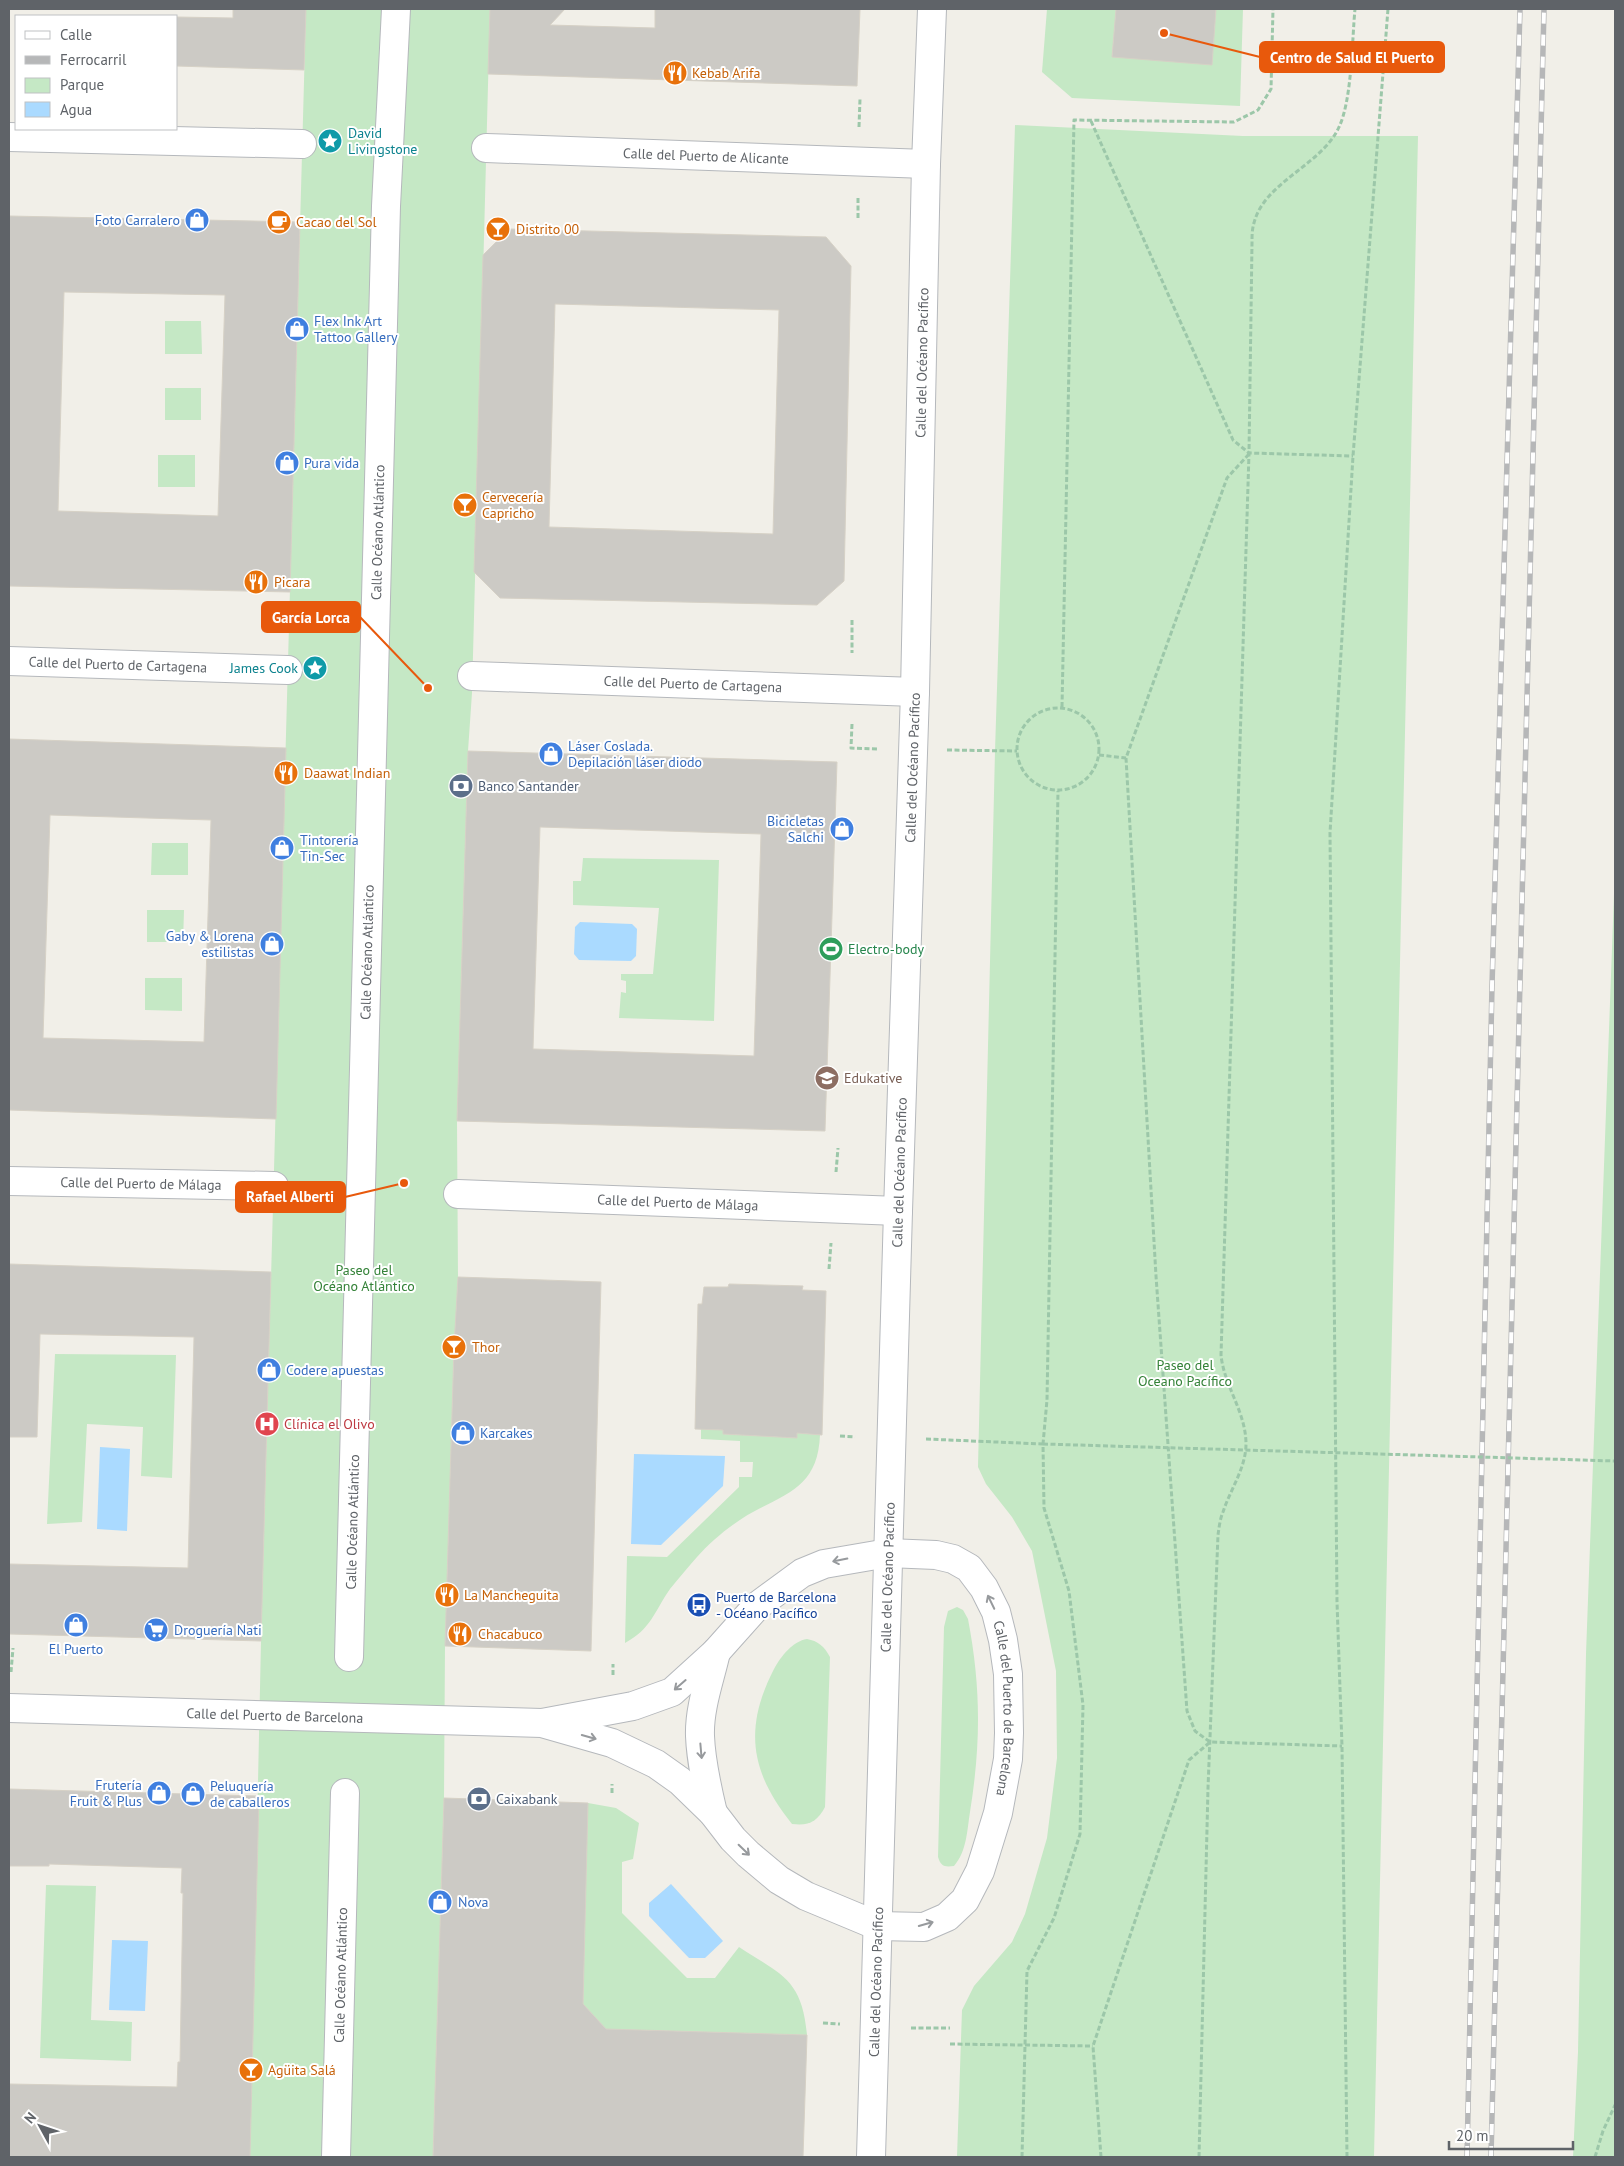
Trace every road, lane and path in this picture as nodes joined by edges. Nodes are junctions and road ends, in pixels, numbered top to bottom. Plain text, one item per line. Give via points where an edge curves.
1 (396, 9) edge
2 (932, 9) edge
3 (1273, 9) edge
4 (1354, 9) edge
5 (1388, 9) edge
6 (1091, 120) junction
7 (9, 137) edge
8 (302, 144) dead end
9 (486, 148) dead end
10 (926, 164) junction
11 (1249, 453) junction
12 (1354, 456) junction
13 (9, 661) edge
14 (288, 670) dead end
15 (472, 676) dead end
16 (915, 692) junction
17 (1062, 707) junction
18 (1099, 755) junction
19 (1126, 758) junction
20 (1058, 791) junction
21 (9, 1181) edge
22 (274, 1186) dead end
23 (458, 1194) dead end
24 (898, 1211) junction
25 (840, 1436) dead end
26 (893, 1437) junction
27 (1043, 1444) junction
28 (1615, 1461) edge
29 (888, 1553) junction
30 (716, 1652) junction
31 (349, 1657) dead end
32 (9, 1708) edge
33 (542, 1723) junction
34 (1210, 1742) junction
35 (1342, 1746) junction
36 (345, 1793) dead end
37 (713, 1813) junction
38 (878, 1926) junction
39 (950, 2044) dead end
40 (1025, 2045) junction
41 (1093, 2046) junction
42 (1615, 2105) edge
43 (336, 2157) edge
44 (871, 2157) edge
45 (1022, 2157) edge
46 (1101, 2157) edge
47 (1199, 2157) edge
48 (1347, 2157) edge
49 (1594, 2157) edge

1 - 31 street, Calle Océano Atlántico via 386,206
2 - 10 street, Calle del Océano Pacífico
3 - 6 path via 1271,89 1258,110 1234,122
4 - 11 path via 1344,115 1339,128 1322,150 1267,200 1254,223
5 - 12 path
6 - 11 path via 1233,440
6 - 17 path via 1074,120
7 - 8 street
9 - 10 street, Calle del Puerto de Alicante
10 - 16 street, Calle del Océano Pacífico
11 - 12 path
11 - 19 path via 1227,478
11 - 34 path via 1221,1355 1246,1442 1242,1468 1222,1514 1218,1535
12 - 35 path via 1330,833 1337,1602
13 - 14 street, Calle del Puerto de Cartagena
15 - 16 street, Calle del Puerto de Cartagena
16 - 24 street, Calle del Océano Pacífico
17 - 18 path via 1076,711 1095,729 1100,742
17 - 20 path via 1035,714 1018,737 1017,752 1019,764 1034,783
18 - 19 path
18 - 20 path via 1096,767 1085,780
19 - 34 path via 1156,1276 1187,1711 1195,1730
20 - 27 path via 1047,1400
21 - 22 street, Calle del Puerto de Málaga
23 - 24 street, Calle del Puerto de Málaga
24 - 26 street, Calle del Océano Pacífico
25 - 26 path
26 - 27 path
26 - 29 street, Calle del Océano Pacífico
27 - 28 path, bridge
27 - 40 path via 1044,1508 1069,1590 1083,1705 1080,1834 1054,1918 1027,1971
29 -> 30 street, Calle del Puerto de Barcelona via 824,1564 802,1573 757,1606
29 - 38 street, Calle del Océano Pacífico
38 -> 29 street, Calle del Puerto de Barcelona via 924,1927 947,1917 965,1900 980,1871 998,1813 1008,1759 1009,1733 1008,1674 1003,1640 996,1612 984,1588 969,1568 953,1560 936,1555
30 -> 33 street, Calle del Puerto de Barcelona via 672,1692 658,1699
30 -> 37 street, Calle del Puerto de Barcelona via 700,1734 704,1778
32 - 33 street, Calle del Puerto de Barcelona
33 -> 37 street, Calle del Puerto de Barcelona via 612,1743 656,1764 680,1781
34 - 35 path
34 - 41 path via 1190,1760
34 - 47 path
35 - 48 path
36 - 43 street, Calle Océano Atlántico
37 -> 38 street, Calle del Puerto de Barcelona via 733,1839 779,1880 806,1896
38 - 44 street, Calle del Océano Pacífico
39 - 40 path
40 - 41 path
40 - 45 path
41 - 46 path
42 - 49 path

